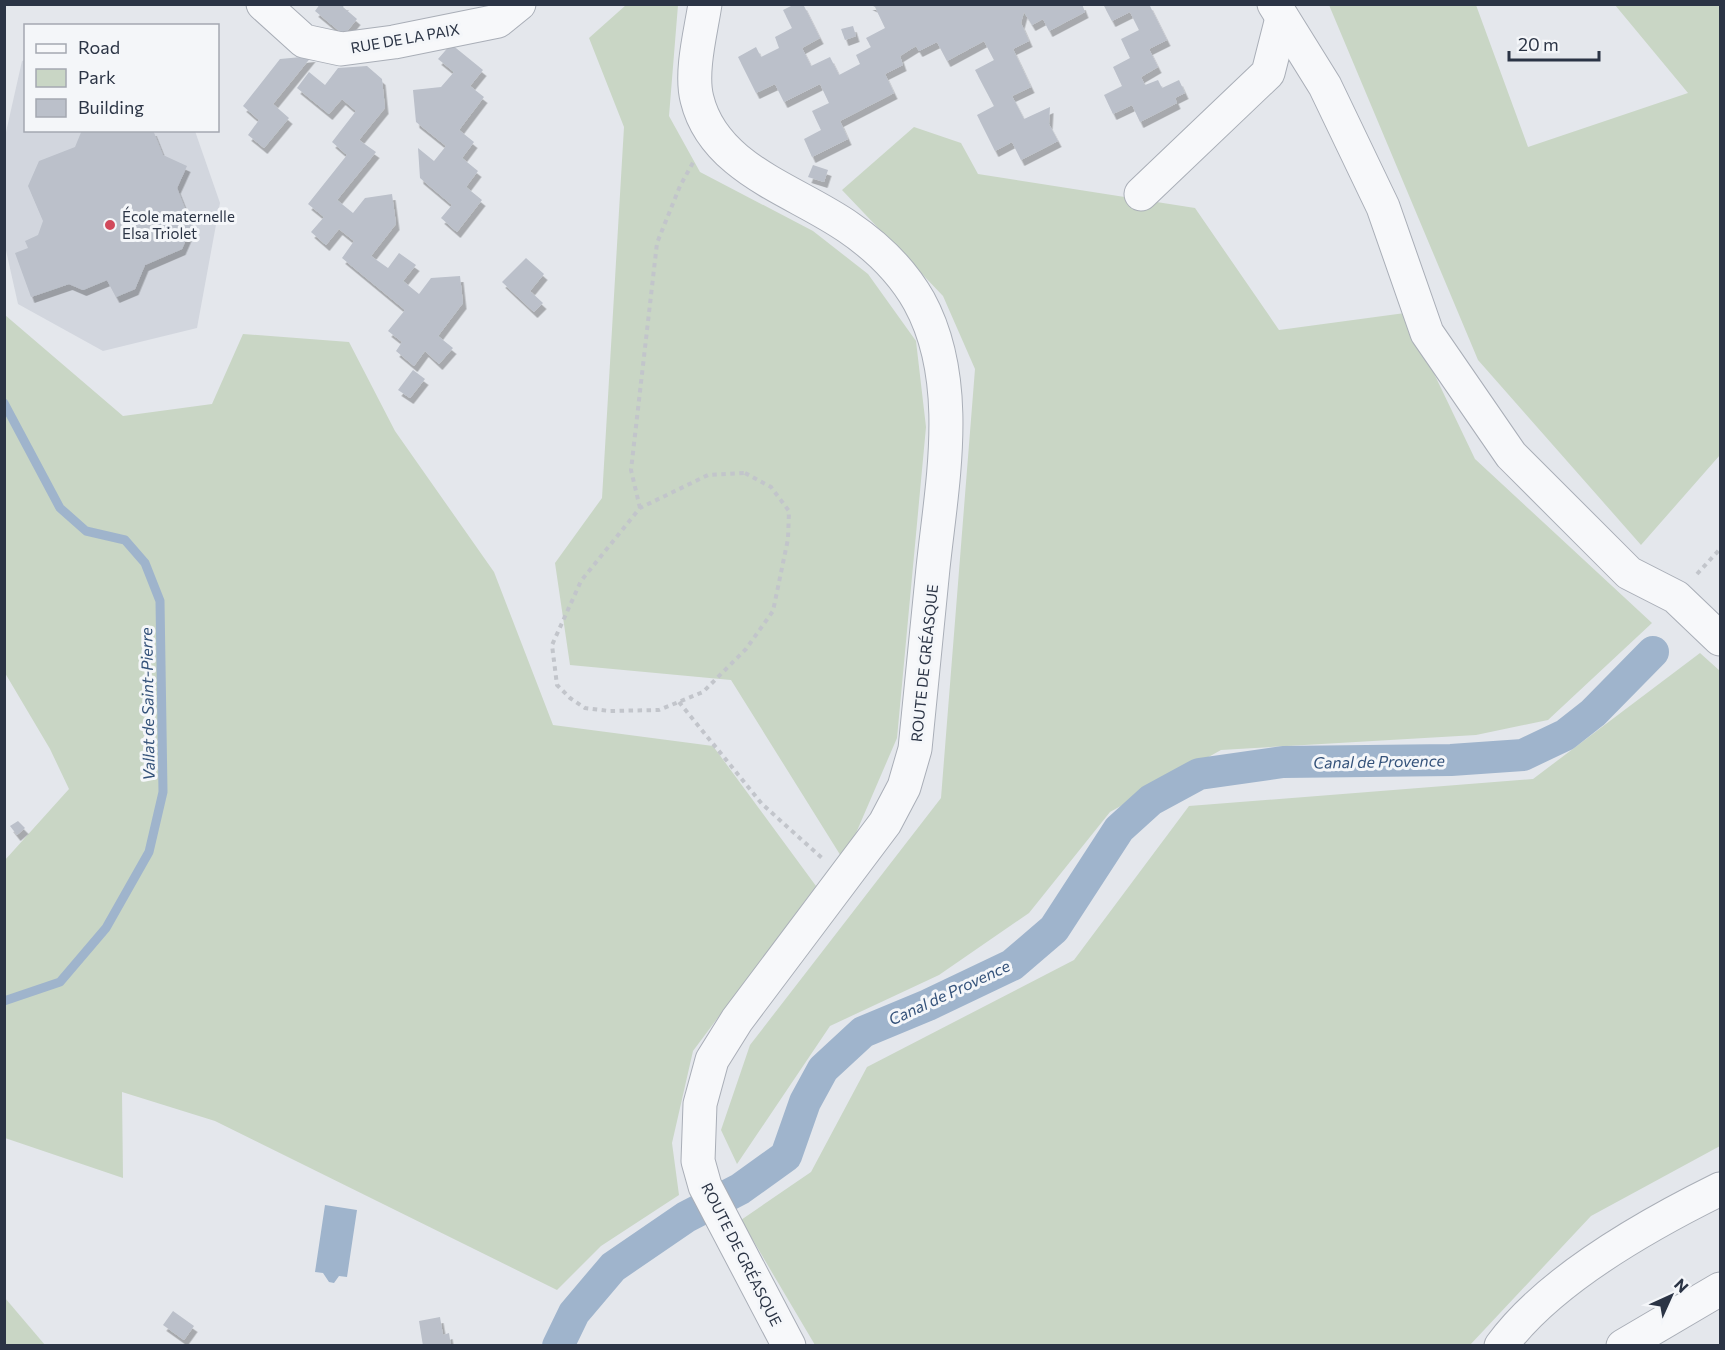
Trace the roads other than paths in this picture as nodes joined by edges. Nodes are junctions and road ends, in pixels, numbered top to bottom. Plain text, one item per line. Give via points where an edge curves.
1 (263, 4) edge
2 (519, 4) edge
3 (705, 4) edge
4 (1278, 11) edge
5 (1140, 194) dead end
6 (1720, 639) edge
7 (1720, 1189) edge
8 (1720, 1289) edge
9 (789, 1346) edge
10 (1501, 1346) edge
11 (1623, 1346) edge

1 - 2 street, RUE DE LA PAIX via 304,41 341,50 498,21
3 - 9 street, ROUTE DE GRÉASQUE via 696,61 696,98 711,132 737,159 847,226 891,261 920,302 939,355 945,403 945,456 915,749 904,786 885,823 737,1020 712,1060 700,1104 698,1161 705,1186
4 - 5 street via 1268,73
4 - 6 street via 1325,87 1383,207 1427,333 1505,445 1629,573 1676,597
7 - 10 street via 1677,1210 1564,1281 1515,1325
8 - 11 street

